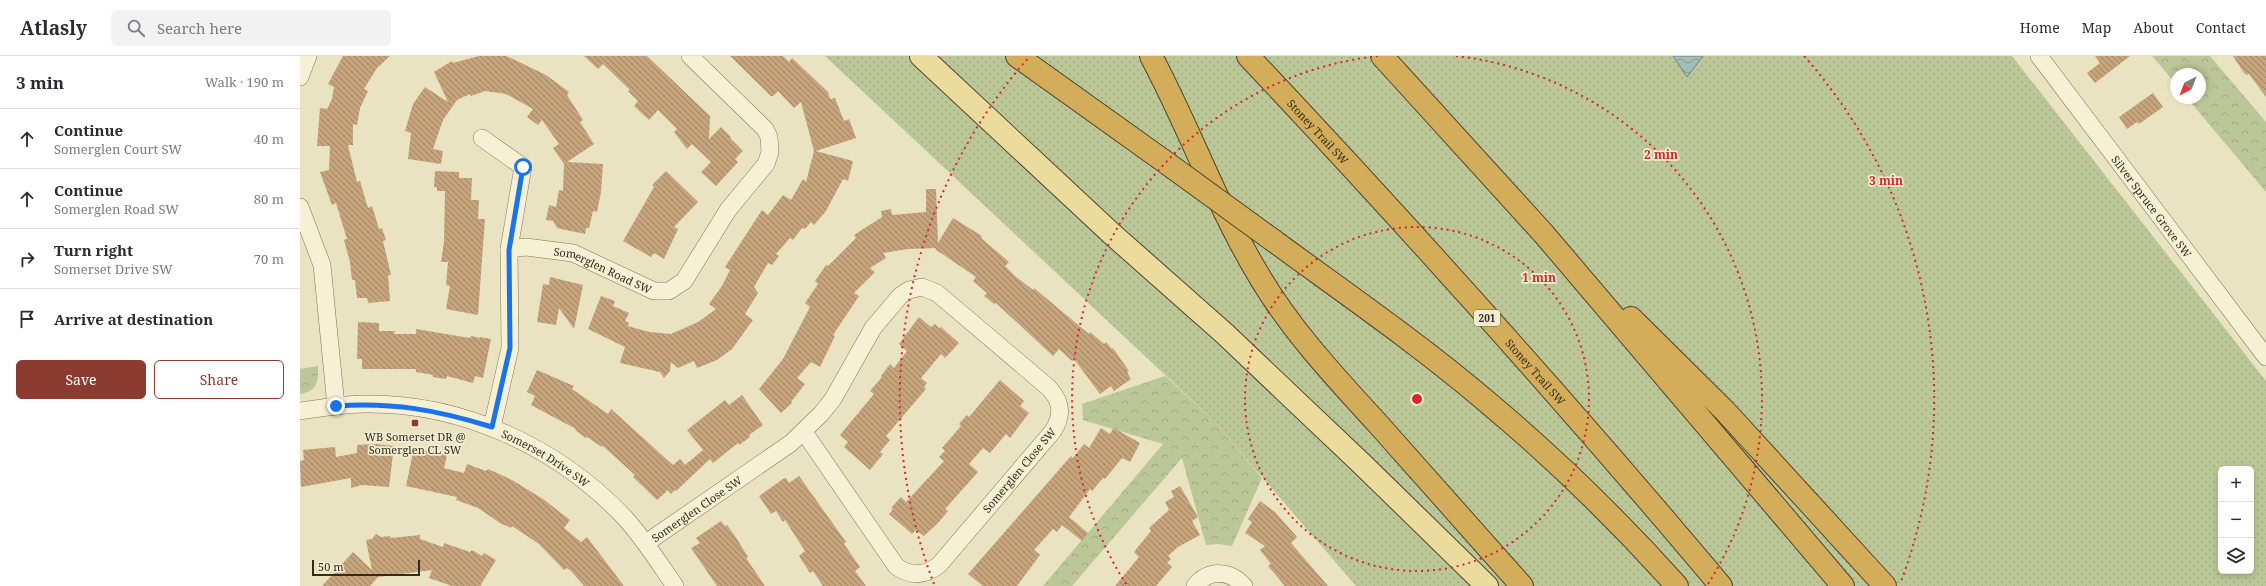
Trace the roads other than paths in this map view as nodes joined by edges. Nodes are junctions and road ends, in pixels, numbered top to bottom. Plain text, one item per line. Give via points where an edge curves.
1 (308, 56) edge
2 (690, 56) edge
3 (921, 56) edge
4 (1017, 56) edge
5 (1151, 56) edge
6 (1248, 56) edge
7 (1382, 56) edge
8 (2039, 56) edge
9 (300, 77) edge
10 (482, 138) dead end
11 (300, 208) edge
12 (1543, 233) junction
13 (509, 250) junction
14 (2266, 356) edge
15 (336, 406) junction
16 (300, 411) edge
17 (492, 427) junction
18 (804, 432) junction
19 (646, 543) junction
20 (675, 586) edge
21 (1195, 586) edge
22 (1244, 586) edge
23 (1487, 586) edge
24 (1522, 586) edge
25 (1677, 586) edge
26 (1721, 586) edge
27 (1843, 586) edge
28 (1885, 586) edge

1 - 9 street
2 - 13 street, Somerglen Road SW via 765,129 771,146 766,164 728,210 684,281 669,291 654,291 573,253 526,247
3 - 23 main road via 1112,234 1225,334
4 - 25 highway, bridge via 1274,241 1418,347 1485,400 1594,498
5 - 24 highway via 1234,229 1277,303 1323,362
6 - 26 highway, Stoney Trail SW / 201 via 1377,195
7 - 12 highway
8 - 14 street, Silver Spruce Grove SW
10 - 13 street via 523,167
11 - 15 street via 322,265
12 - 27 highway
12 - 28 highway via 1725,411
13 - 17 street via 510,348
15 - 16 street, Somerset Drive SW
15 - 17 street, Somerset Drive SW via 405,406 456,416
17 - 19 street, Somerset Drive SW via 526,442 572,471 608,501
18 - 18 street, Somerglen Close SW via 833,399 874,328 900,296 909,290 922,288 937,293 1049,388 1059,402 1060,410 1057,425 1048,437 939,565 922,574 910,574 896,566
18 - 19 street, Somerglen Close SW
19 - 20 street, Somerset Drive SW
21 - 22 street via 1206,576 1220,573 1234,577

